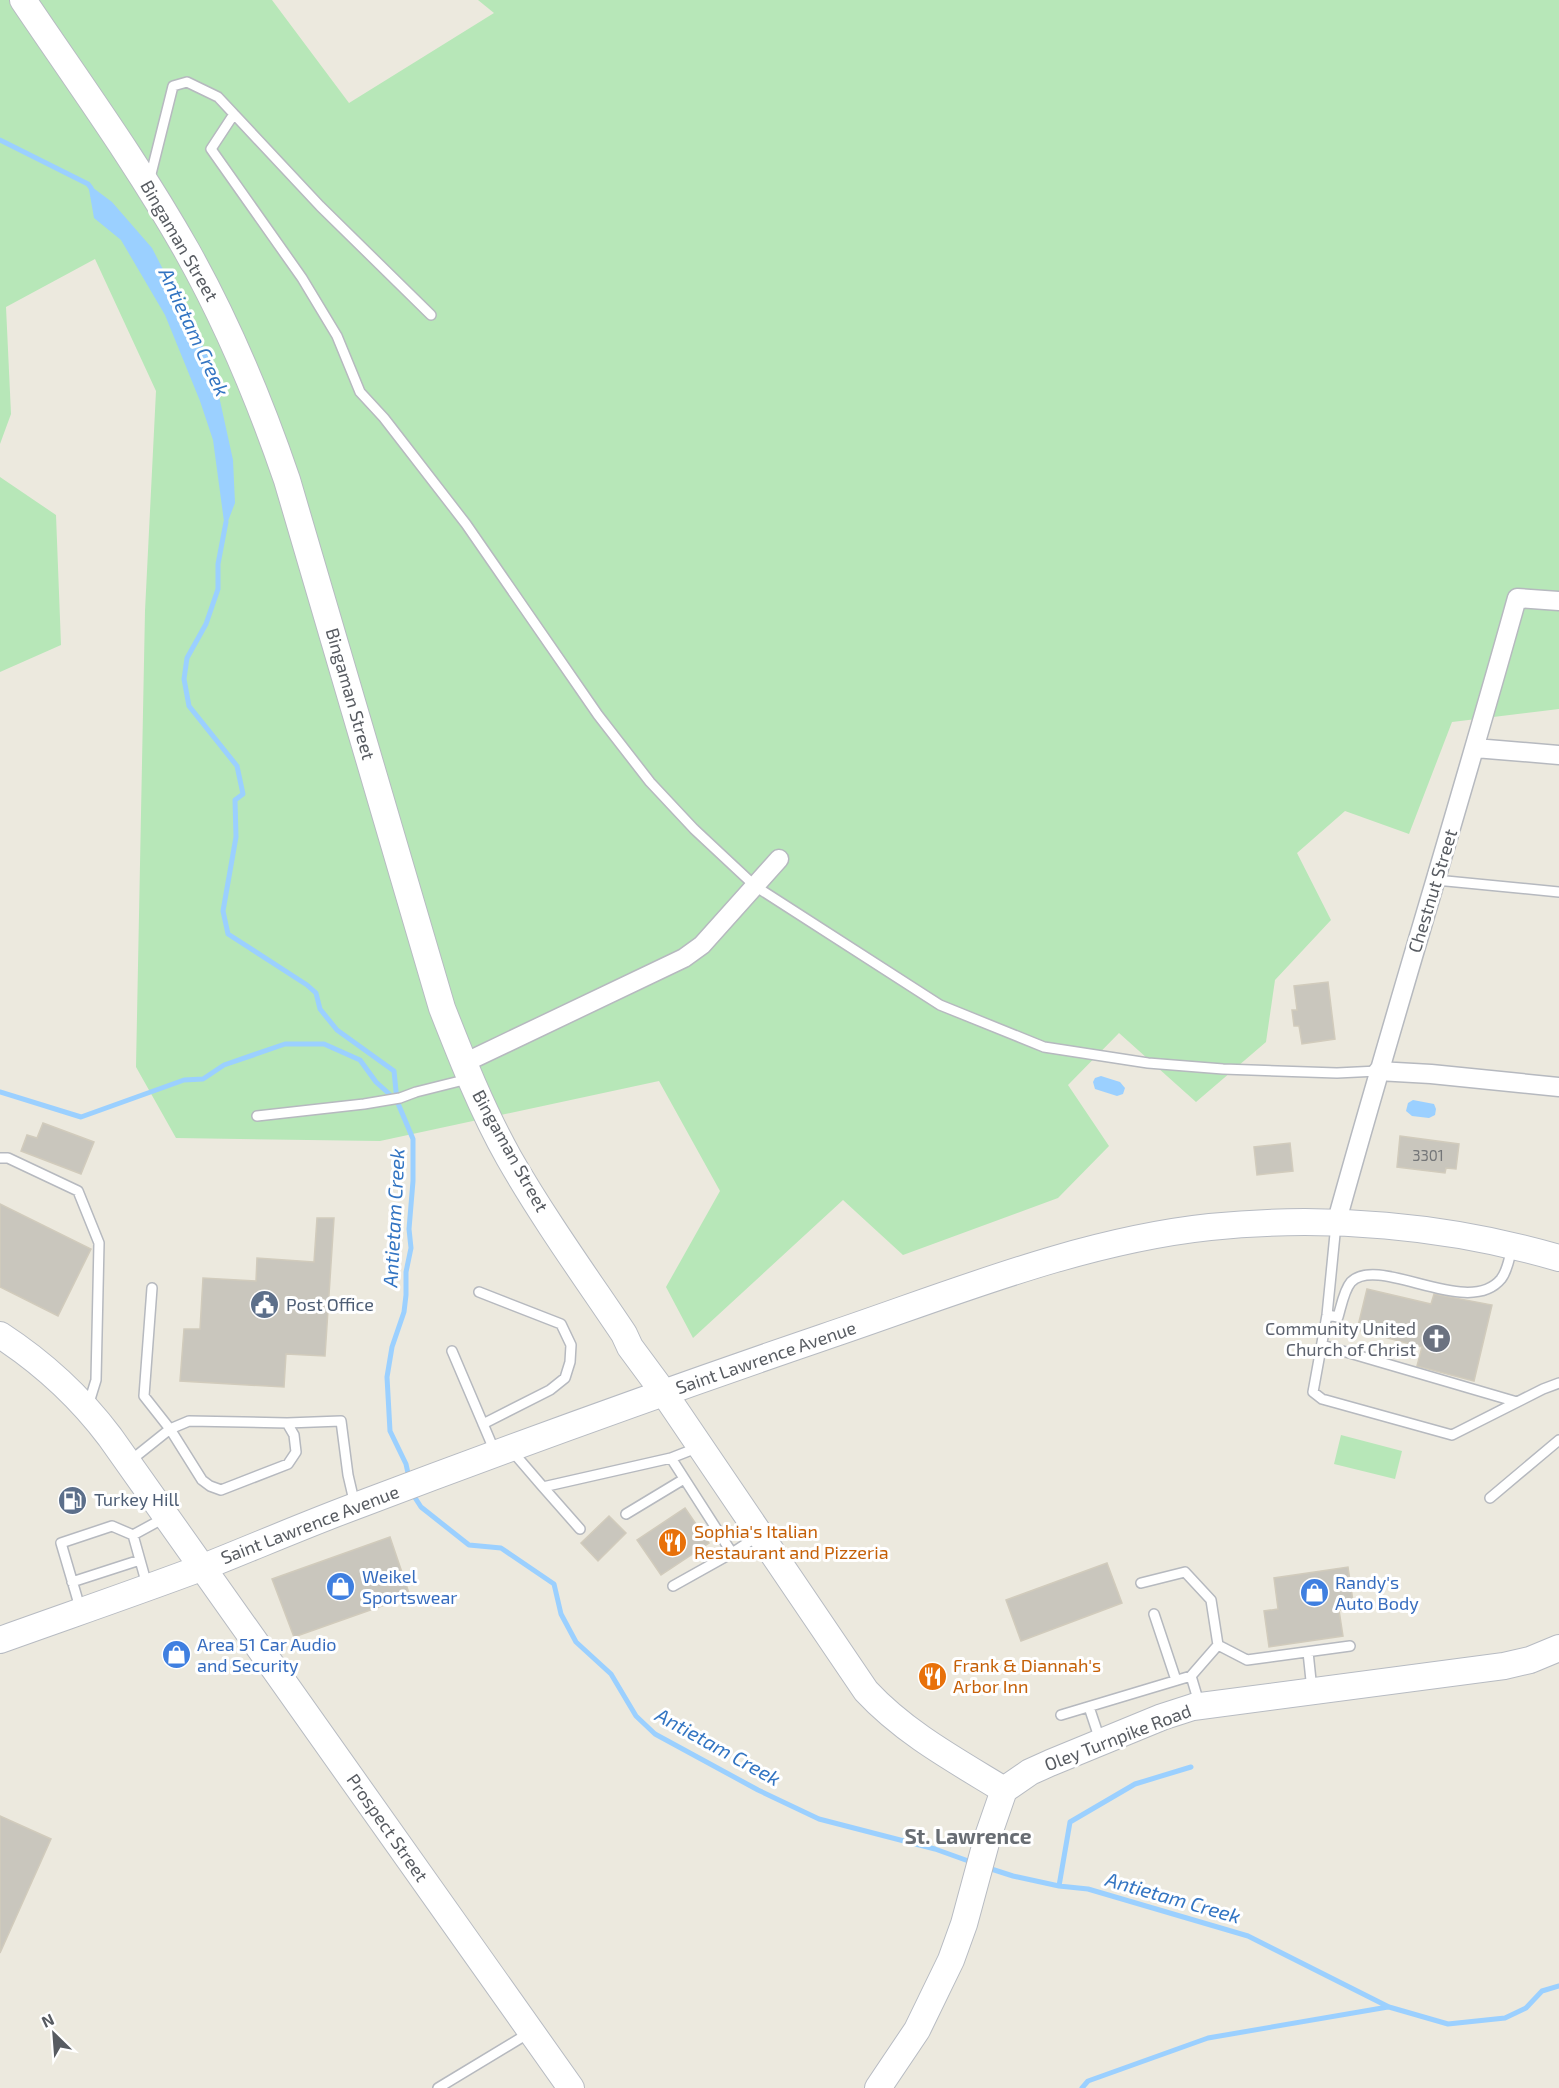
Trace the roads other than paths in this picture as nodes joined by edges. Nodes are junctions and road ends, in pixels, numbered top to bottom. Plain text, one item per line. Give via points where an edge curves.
1 (23, 0) edge
2 (234, 114) junction
3 (148, 186) junction
4 (431, 315) dead end
5 (1559, 601) edge
6 (1475, 748) junction
7 (1559, 755) edge
8 (779, 859) dead end
9 (1436, 880) junction
10 (755, 886) junction
11 (1559, 892) edge
12 (467, 1071) junction
13 (1378, 1071) junction
14 (1559, 1087) edge
15 (257, 1116) dead end
16 (0, 1158) edge
17 (1336, 1224) junction
18 (1512, 1245) junction
19 (1559, 1257) edge
20 (152, 1288) dead end
21 (480, 1292) dead end
22 (1327, 1315) junction
23 (3, 1343) edge
24 (1322, 1345) junction
25 (452, 1352) dead end
26 (1559, 1383) edge
27 (664, 1393) junction
28 (1517, 1402) junction
29 (87, 1409) junction
30 (287, 1423) junction
31 (483, 1424) junction
32 (170, 1429) junction
33 (1559, 1440) edge
34 (699, 1447) junction
35 (503, 1452) junction
36 (671, 1458) junction
37 (128, 1462) junction
38 (684, 1479) junction
39 (543, 1487) junction
40 (1490, 1498) dead end
41 (356, 1506) junction
42 (626, 1514) dead end
43 (167, 1517) junction
44 (580, 1529) dead end
45 (133, 1535) junction
46 (759, 1535) junction
47 (732, 1553) junction
48 (140, 1560) junction
49 (202, 1567) junction
50 (72, 1582) junction
51 (1141, 1583) dead end
52 (673, 1586) dead end
53 (148, 1587) junction
54 (81, 1611) junction
55 (1155, 1614) dead end
56 (0, 1640) edge
57 (1218, 1645) junction
58 (1350, 1646) dead end
59 (1559, 1648) edge
60 (1308, 1652) junction
61 (1191, 1676) junction
62 (1176, 1680) junction
63 (1313, 1692) junction
64 (1200, 1706) junction
65 (1089, 1707) junction
66 (1061, 1715) dead end
67 (1101, 1743) junction
68 (1004, 1790) junction
69 (531, 2032) junction
70 (438, 2088) edge
71 (571, 2088) edge
72 (878, 2088) edge

1 - 3 street, Bingaman Street
2 - 3 lane via 218,97 188,82 173,87
2 - 4 lane
2 - 10 lane via 211,149 302,278 337,336 360,392 466,524 598,715 650,782
3 - 12 street, Bingaman Street via 224,322 266,419 426,957
5 - 6 street, Chestnut Street via 1517,598
6 - 7 street
6 - 9 street, Chestnut Street
8 - 10 street
9 - 11 lane
9 - 13 street, Chestnut Street
10 - 12 street via 702,945 684,958
10 - 13 lane via 940,1005 1044,1047 1148,1063 1223,1069
12 - 15 lane via 400,1098
12 - 27 street, Bingaman Street via 539,1207
13 - 14 street
13 - 17 street, Chestnut Street
16 - 29 lane via 8,1158 78,1191 99,1243 96,1380
17 - 18 street, Saint Lawrence Avenue via 1452,1233
17 - 22 lane
17 - 27 street, Saint Lawrence Avenue via 1282,1222 1208,1228 1091,1249
18 - 19 street, Saint Lawrence Avenue
18 - 22 lane via 1505,1272 1489,1288 1449,1291 1379,1275 1360,1276 1349,1284 1338,1317
20 - 32 lane via 144,1396
21 - 31 lane via 561,1324 572,1345 565,1378 550,1390
22 - 24 lane
23 - 29 street, Prospect Street via 51,1372
24 - 28 lane
24 - 28 lane via 1313,1392 1322,1399 1452,1435
25 - 31 lane
26 - 28 lane
27 - 34 street, Bingaman Street
27 - 35 street, Saint Lawrence Avenue
29 - 37 street, Prospect Street
30 - 32 lane via 189,1421
30 - 32 lane via 294,1435 296,1452 288,1464 221,1490 202,1480
30 - 41 lane via 340,1421
31 - 35 lane
32 - 37 lane
33 - 40 lane
34 - 36 lane
34 - 46 street, Bingaman Street
35 - 39 lane
35 - 41 street, Saint Lawrence Avenue
36 - 38 lane
36 - 39 lane
37 - 43 street, Prospect Street
38 - 42 lane
38 - 47 lane
39 - 44 lane
41 - 49 street, Saint Lawrence Avenue
43 - 45 lane
43 - 49 street, Prospect Street
45 - 48 lane
45 - 50 lane via 112,1526 61,1544
46 - 47 lane
46 - 68 street, Bingaman Street via 856,1678 879,1705 926,1742
47 - 52 lane
48 - 50 lane
48 - 53 lane
49 - 53 street, Saint Lawrence Avenue
49 - 69 street, Prospect Street
50 - 54 lane
51 - 57 lane via 1185,1572 1211,1600
53 - 54 street, Saint Lawrence Avenue
54 - 56 street, Saint Lawrence Avenue
55 - 62 lane
57 - 60 lane via 1246,1660
57 - 61 lane
58 - 60 lane
59 - 63 street, Oley Turnpike Road via 1504,1666
60 - 63 lane
61 - 62 lane
61 - 64 lane
62 - 65 lane
63 - 64 street, Oley Turnpike Road
64 - 67 street, Oley Turnpike Road
65 - 66 lane
65 - 67 lane
67 - 68 street, Oley Turnpike Road via 1030,1772
68 - 72 street via 951,1960 917,2030
69 - 70 lane
69 - 71 street, Prospect Street

